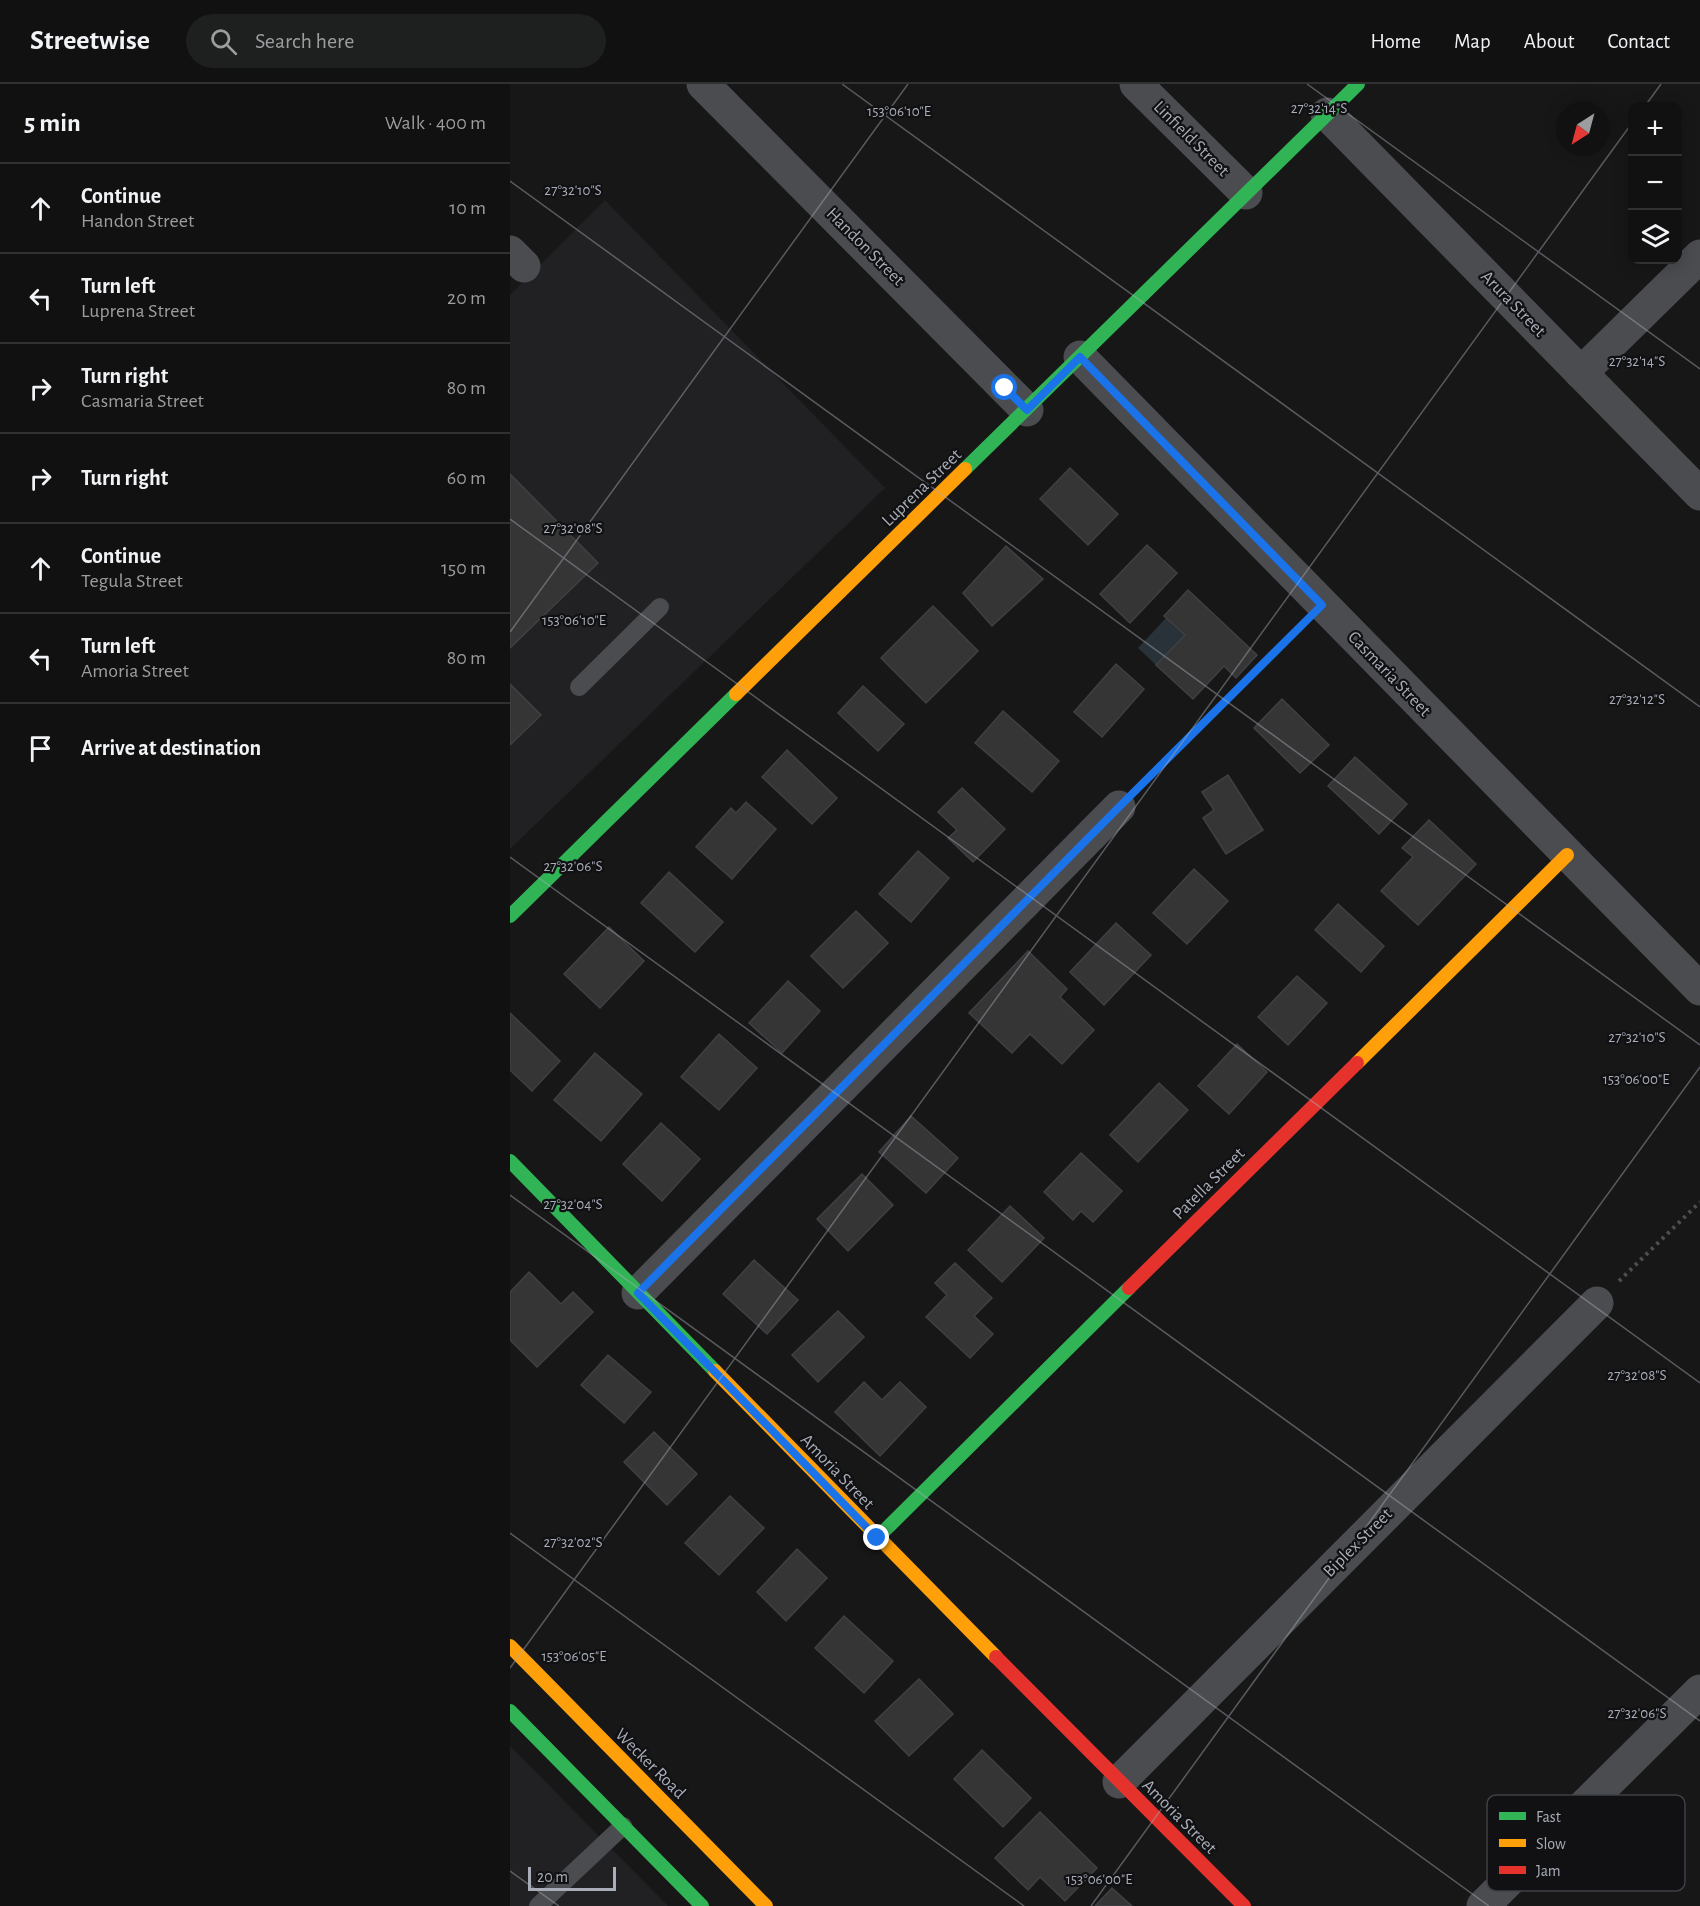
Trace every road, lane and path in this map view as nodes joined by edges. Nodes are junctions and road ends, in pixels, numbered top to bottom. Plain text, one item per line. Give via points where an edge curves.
1 (703, 84) edge
2 (1136, 84) edge
3 (1358, 84) edge
4 (1327, 114) junction
5 (1246, 193) junction
6 (1700, 256) edge
7 (1080, 357) junction
8 (1581, 374) junction
9 (1027, 410) junction
10 (1700, 494) edge
11 (1322, 605) junction
12 (660, 607) dead end
13 (579, 687) dead end
14 (1119, 807) joint
15 (1567, 855) junction
16 (510, 916) edge
17 (1700, 989) edge
18 (510, 1161) edge
19 (1700, 1202) edge
20 (638, 1293) junction
21 (1598, 1303) joint
22 (877, 1538) junction
23 (510, 1646) edge
24 (1700, 1691) edge
25 (510, 1711) edge
26 (1119, 1782) junction
27 (1595, 1795) edge
28 (623, 1826) junction
29 (1498, 1891) edge
30 (538, 1906) edge
31 (702, 1906) edge
32 (766, 1906) edge
33 (1244, 1906) edge
34 (1483, 1906) edge

1 - 9 street, Handon Street
2 - 5 street, Linfield Street
3 - 4 street, Luprena Street
4 - 5 street, Luprena Street
4 - 8 street, Arura Street
5 - 7 street, Luprena Street
6 - 8 street
7 - 9 street, Luprena Street
7 - 11 street, Casmaria Street
8 - 10 street, Arura Street
9 - 16 street, Luprena Street
11 - 14 path
11 - 15 street, Casmaria Street
12 - 13 lane
14 - 20 street
15 - 17 street, Casmaria Street
15 - 22 street, Patella Street
18 - 20 street, Amoria Street
19 - 21 path
20 - 22 street, Amoria Street
21 - 26 street, Biplex Street
22 - 26 street, Amoria Street
23 - 32 street, Wecker Road via 631,1777
24 - 27 street
25 - 28 street via 607,1802
26 - 33 street, Amoria Street
28 - 30 lane
28 - 31 street
29 - 34 street

